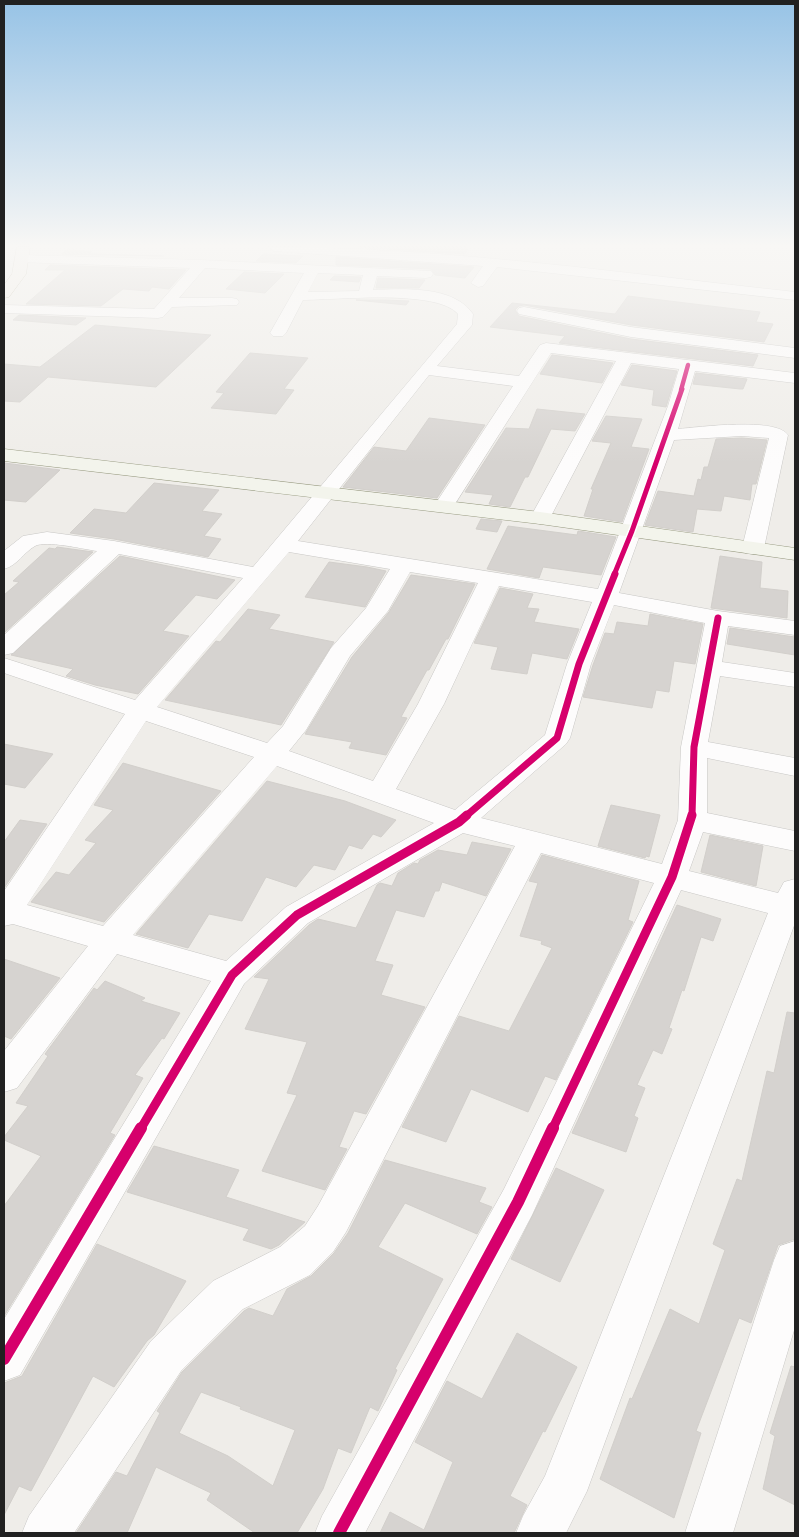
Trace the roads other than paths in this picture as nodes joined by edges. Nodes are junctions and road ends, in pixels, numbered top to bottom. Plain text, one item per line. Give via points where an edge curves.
1 (286, 319) edge
2 (467, 319) edge
3 (563, 319) edge
4 (278, 333) dead end
5 (795, 353) edge
6 (626, 357) junction
7 (688, 365) junction
8 (425, 370) junction
9 (795, 378) edge
10 (524, 382) junction
11 (666, 435) junction
12 (4, 455) edge
13 (326, 492) junction
14 (444, 506) junction
15 (540, 518) junction
16 (632, 531) junction
17 (284, 545) junction
18 (114, 547) junction
19 (753, 548) junction
20 (795, 554) edge
21 (4, 562) edge
22 (403, 566) junction
23 (258, 574) junction
24 (491, 580) junction
25 (606, 596) junction
26 (718, 618) junction
27 (795, 628) edge
28 (4, 648) edge
29 (4, 665) edge
30 (709, 667) junction
31 (795, 680) edge
32 (140, 711) junction
33 (694, 747) junction
34 (271, 754) junction
35 (795, 767) edge
36 (380, 793) junction
37 (692, 820) junction
38 (460, 822) junction
39 (533, 840) junction
40 (795, 842) edge
41 (672, 877) junction
42 (792, 901) edge
43 (5, 912) edge
44 (111, 939) junction
45 (232, 975) junction
46 (4, 1077) edge
47 (795, 1260) edge
48 (4, 1359) edge
49 (46, 1533) edge
50 (339, 1533) edge
51 (540, 1533) edge
52 (709, 1533) edge

1 - 4 street
2 - 8 street
3 - 5 street via 631,332
6 - 7 street
6 - 10 street via 546,348
6 - 15 street
7 - 9 street
7 - 11 street
8 - 10 street
8 - 13 street
10 - 14 street
11 - 16 street
11 - 19 street via 750,431 779,435
12 - 13 street
13 - 14 street
13 - 17 street
14 - 15 street
15 - 16 street
16 - 19 street
16 - 25 street
17 - 22 street
17 - 23 street
18 - 21 street via 37,538
18 - 23 street
18 - 28 street
19 - 20 street
22 - 24 street
22 - 34 street via 376,611 340,653 295,726
23 - 32 street
24 - 25 street
24 - 36 street via 431,704
25 - 26 street
25 - 38 street via 579,664 556,738
26 - 27 street
26 - 30 street
29 - 32 street
30 - 31 street
30 - 33 street
32 - 34 street
32 - 43 street
33 - 35 street
33 - 37 street
34 - 36 street
34 - 44 street
36 - 38 street
37 - 40 street
37 - 41 street
38 - 39 street
38 - 45 street via 297,915
39 - 41 street
39 - 49 street via 319,1239 295,1261 228,1295 166,1356
41 - 42 street
41 - 50 street via 518,1202
42 - 51 street via 566,1482
43 - 44 street
44 - 45 street
44 - 46 street
45 - 48 street
47 - 52 street

